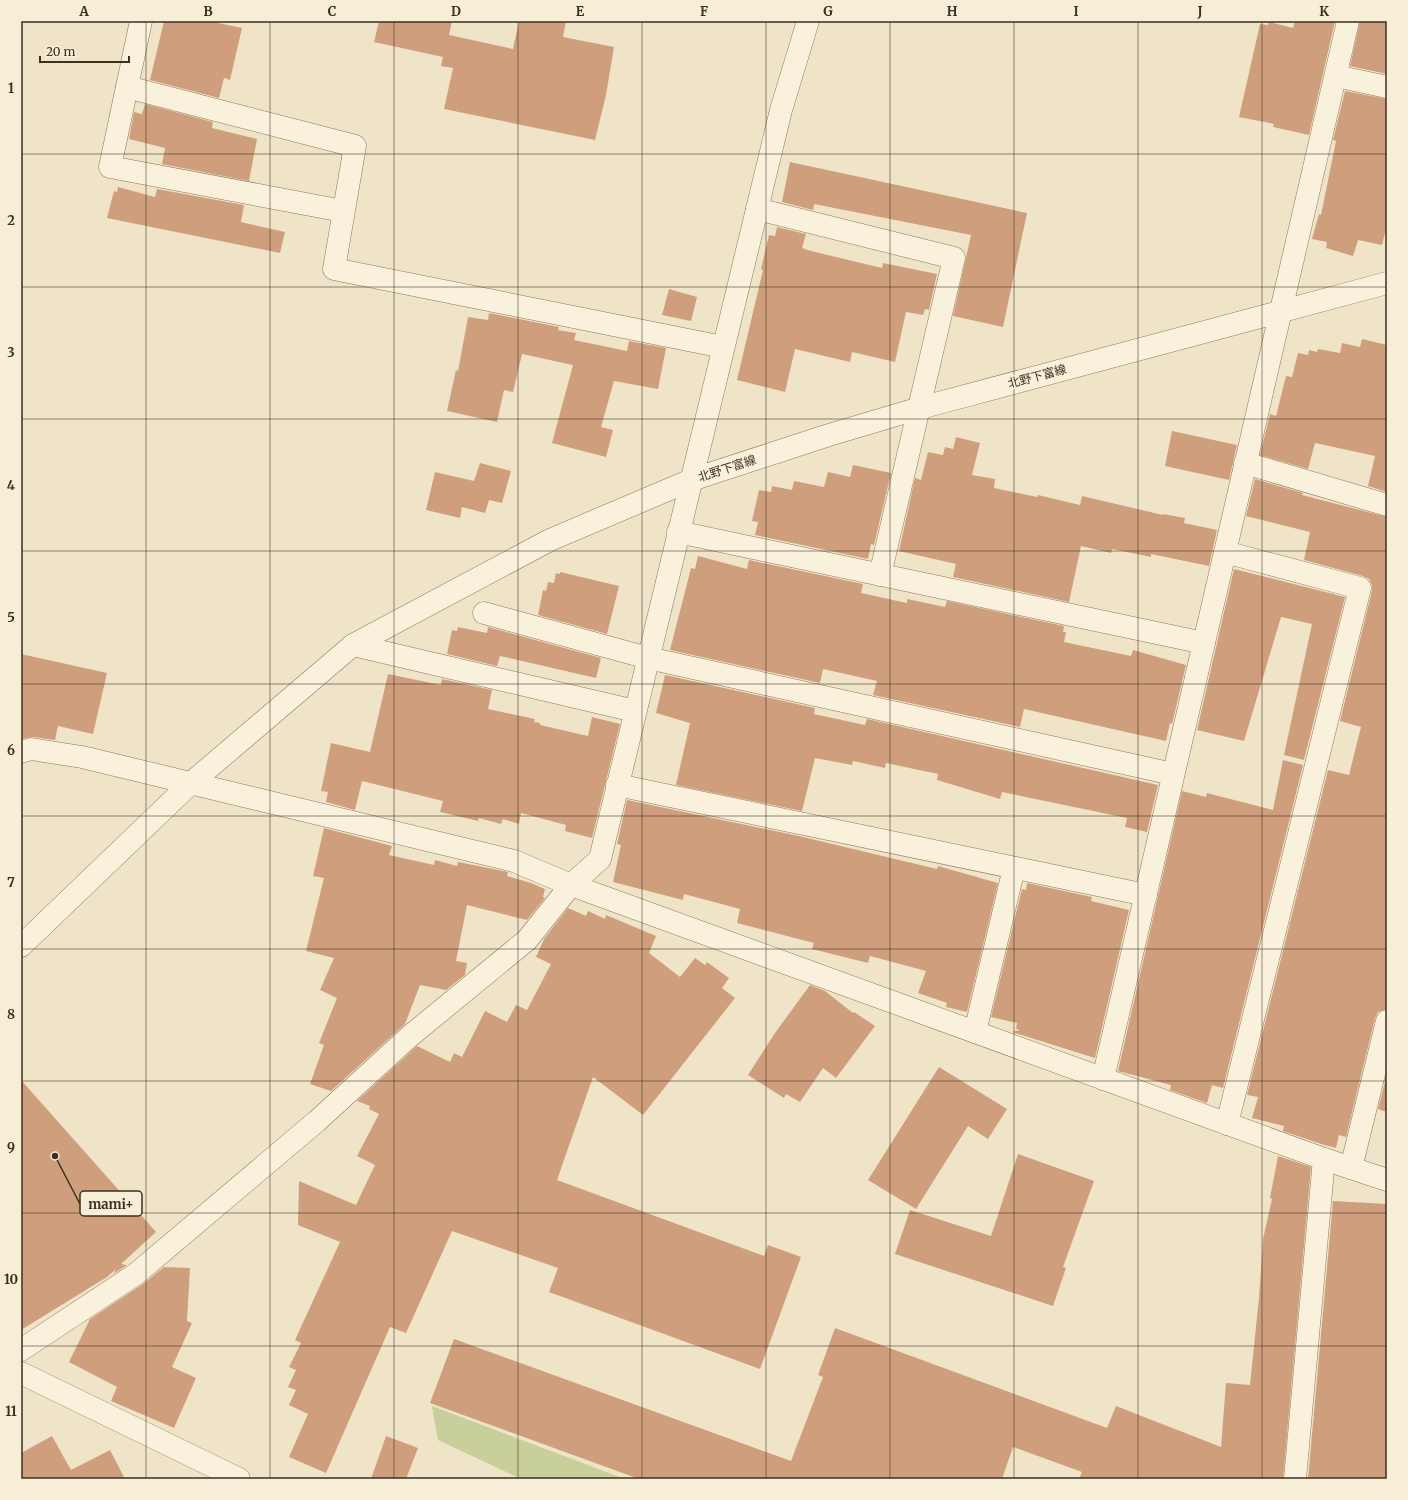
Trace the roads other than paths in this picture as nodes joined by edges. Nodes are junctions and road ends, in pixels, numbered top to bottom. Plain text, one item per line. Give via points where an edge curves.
1 (141, 21) edge
2 (808, 21) edge
3 (1348, 21) edge
4 (1336, 76) junction
5 (127, 87) junction
6 (1387, 88) edge
7 (757, 209) junction
8 (343, 211) junction
9 (1387, 283) edge
10 (1280, 310) junction
11 (723, 347) junction
12 (920, 408) junction
13 (1245, 463) junction
14 (691, 480) junction
15 (1387, 505) edge
16 (678, 532) junction
17 (1225, 552) junction
18 (880, 575) junction
19 (484, 613) dead end
20 (1204, 643) junction
21 (353, 645) junction
22 (648, 658) junction
23 (635, 711) junction
24 (21, 752) edge
25 (1173, 774) junction
26 (191, 783) junction
27 (618, 785) junction
28 (1014, 868) junction
29 (571, 885) junction
30 (1146, 895) junction
31 (21, 946) edge
32 (1387, 1021) edge
33 (975, 1032) junction
34 (1103, 1079) junction
35 (1227, 1124) junction
36 (1324, 1160) junction
37 (1351, 1168) junction
38 (1387, 1180) edge
39 (21, 1350) edge
40 (21, 1373) edge
41 (238, 1479) edge
42 (1295, 1479) edge

1 - 5 street
2 - 7 street via 781,110
3 - 4 street
4 - 6 street
4 - 10 street
5 - 8 street via 354,146
5 - 8 street via 110,166
7 - 11 street
7 - 12 street via 954,258
8 - 11 street via 334,269
9 - 10 street, 北野下富線
10 - 12 street, 北野下富線
10 - 13 street
11 - 14 street
12 - 14 street, 北野下富線
12 - 18 street
13 - 15 street
13 - 17 street
14 - 16 street
14 - 21 street, 北野下富線 via 550,540
16 - 18 street
16 - 22 street
17 - 20 street
17 - 35 street via 1360,588
18 - 20 street
19 - 22 street
20 - 25 street
21 - 23 street
21 - 26 street, 北野下富線
22 - 23 street
22 - 25 street
23 - 27 street
24 - 26 street via 31,750 82,757
25 - 30 street
26 - 29 street via 514,861
26 - 31 street, 北野下富線
27 - 28 street
27 - 29 street via 600,859
28 - 30 street
28 - 33 street
29 - 33 street
29 - 39 street via 527,940 410,1036 317,1121 136,1274
30 - 34 street
32 - 37 street
33 - 34 street
34 - 35 street
35 - 36 street
36 - 37 street
36 - 42 street
37 - 38 street
40 - 41 street

